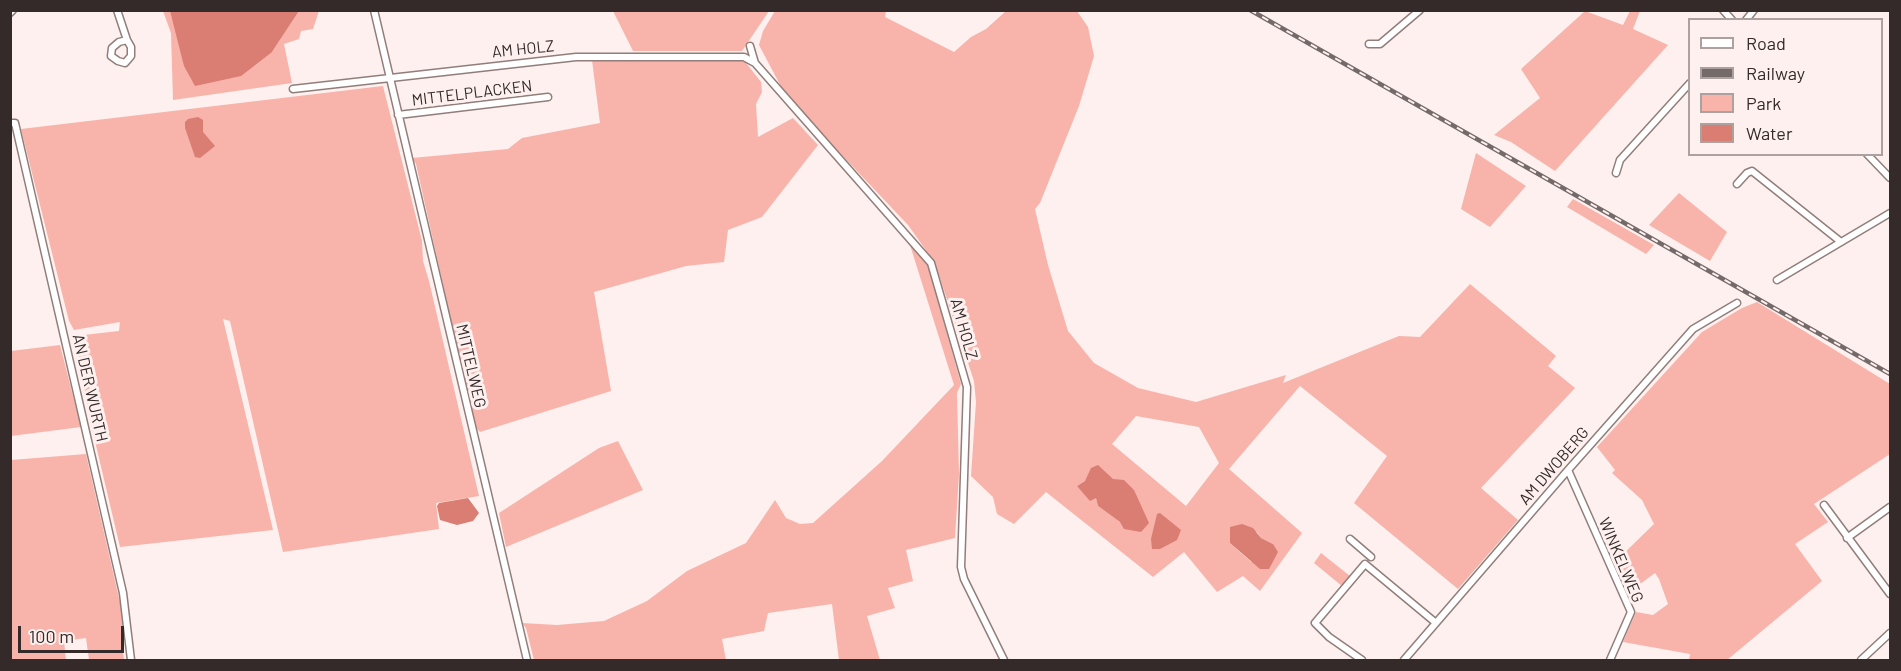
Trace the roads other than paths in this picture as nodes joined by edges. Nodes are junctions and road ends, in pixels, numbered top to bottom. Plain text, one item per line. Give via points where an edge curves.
1 (117, 10) edge
2 (374, 10) edge
3 (1420, 10) edge
4 (127, 40) dead end
5 (1369, 44) dead end
6 (750, 46) dead end
7 (755, 63) junction
8 (389, 78) junction
9 (1688, 84) edge
10 (294, 89) dead end
11 (548, 97) dead end
12 (398, 115) junction
13 (13, 123) edge
14 (1869, 156) edge
15 (1616, 173) dead end
16 (1890, 178) edge
17 (1737, 184) dead end
18 (1890, 213) edge
19 (1841, 242) junction
20 (1777, 280) dead end
21 (1737, 303) dead end
22 (1568, 470) junction
23 (1824, 505) dead end
24 (1890, 507) edge
25 (1847, 538) junction
26 (1350, 539) dead end
27 (1365, 564) junction
28 (1890, 594) edge
29 (1436, 623) junction
30 (1890, 633) edge
31 (131, 660) edge
32 (527, 660) edge
33 (1004, 660) edge
34 (1362, 660) edge
35 (1404, 660) edge
36 (1610, 660) edge
37 (1861, 660) edge

1 - 4 street
2 - 8 street, MITTELWEG
3 - 5 street via 1380,44
6 - 7 street, AM HOLZ
7 - 8 street, AM HOLZ via 744,57 576,57
7 - 33 street, AM HOLZ via 931,263 967,387 961,567
8 - 10 street, AM HOLZ
8 - 12 street, MITTELWEG
9 - 15 street via 1620,160
11 - 12 street, MITTELPLACKEN
12 - 32 street, MITTELWEG
13 - 31 street, AN DER WURTH via 123,593
14 - 16 street
17 - 19 street via 1752,171
18 - 19 street
19 - 20 street
21 - 22 street, AM DWOBERG via 1693,329
22 - 29 street, AM DWOBERG
22 - 36 street, WINKELWEG via 1631,612
23 - 25 street
24 - 25 street
25 - 28 street
26 - 27 street via 1371,555
27 - 29 street
27 - 34 street via 1315,623
29 - 35 street, AM DWOBERG
30 - 37 street

